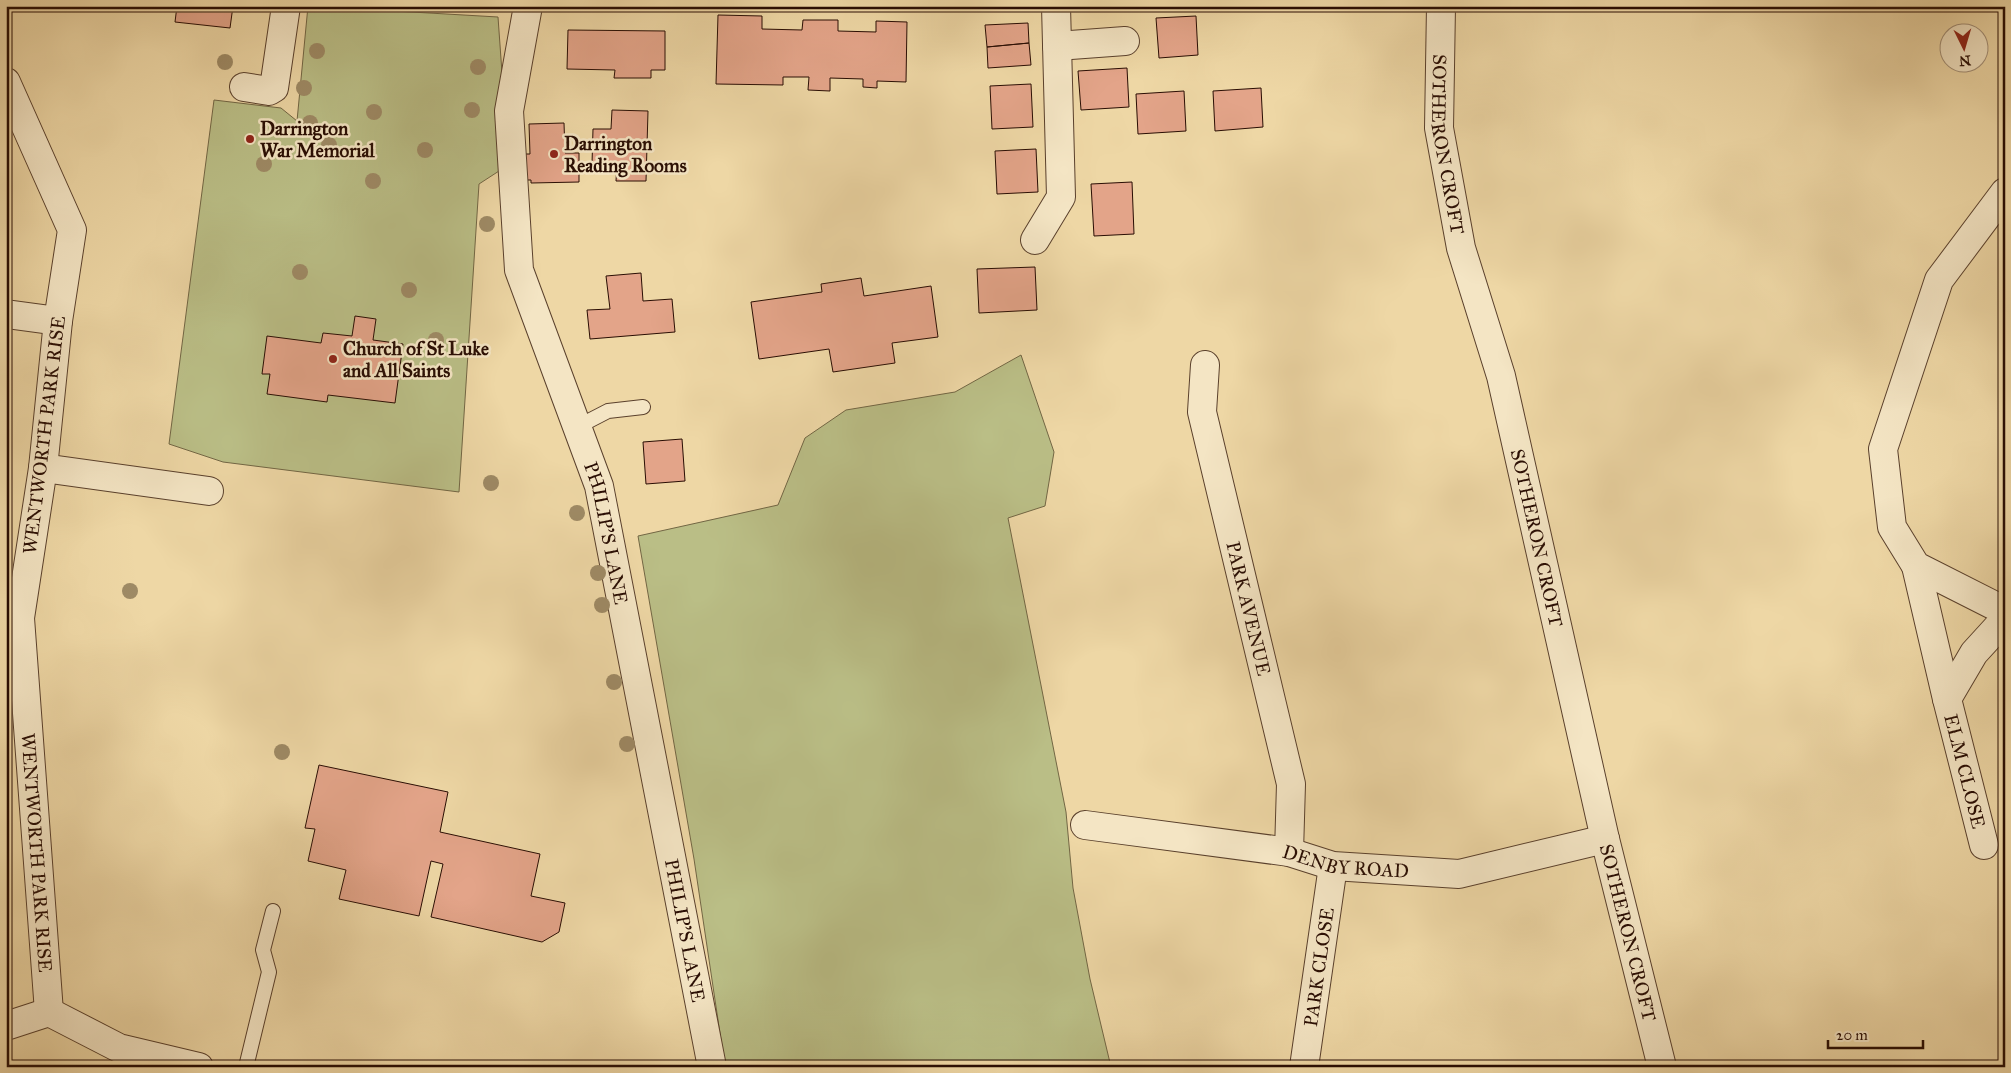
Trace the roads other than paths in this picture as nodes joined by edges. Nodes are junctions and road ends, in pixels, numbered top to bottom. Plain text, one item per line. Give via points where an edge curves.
1 (286, 6) edge
2 (528, 6) edge
3 (1056, 6) edge
4 (1441, 6) edge
5 (1125, 41) dead end
6 (1057, 46) junction
7 (6, 82) edge
8 (244, 86) dead end
9 (2005, 192) edge
10 (1036, 240) dead end
11 (6, 314) edge
12 (58, 320) junction
13 (1205, 365) dead end
14 (644, 407) dead end
15 (577, 427) junction
16 (43, 468) junction
17 (209, 491) dead end
18 (1916, 566) junction
19 (2005, 611) edge
20 (2005, 619) edge
21 (1947, 699) junction
22 (1085, 825) dead end
23 (1605, 838) junction
24 (1984, 845) dead end
25 (1289, 852) junction
26 (1333, 866) junction
27 (273, 911) dead end
28 (49, 1012) junction
29 (6, 1026) edge
30 (199, 1067) edge
31 (246, 1067) edge
32 (712, 1067) edge
33 (1304, 1067) edge
34 (1662, 1067) edge

1 - 8 street via 274,88 269,91
2 - 15 street, PHILIP'S LANE via 509,111 519,270
3 - 6 street
4 - 23 street, SOTHERON CROFT via 1439,128 1461,248 1501,376
5 - 6 street
6 - 10 street via 1061,197
7 - 12 street, WENTWORTH PARK RISE via 72,230
9 - 18 street via 1939,280 1883,449 1892,527
11 - 12 street
12 - 16 street, WENTWORTH PARK RISE
13 - 25 street, PARK AVENUE via 1202,412 1291,784
14 - 15 lane via 608,411
15 - 32 street, PHILIP'S LANE via 598,486
16 - 17 street
16 - 28 street, WENTWORTH PARK RISE via 20,618
18 - 19 street
18 - 21 street, ELM CLOSE
20 - 21 street, ELM CLOSE via 1974,653
21 - 24 street, ELM CLOSE
22 - 25 street, DENBY ROAD
23 - 26 street, DENBY ROAD via 1459,874
23 - 34 street, SOTHERON CROFT
25 - 26 street, DENBY ROAD
26 - 33 street, PARK CLOSE
27 - 31 lane via 263,950 269,972
28 - 29 street
28 - 30 street via 119,1048

